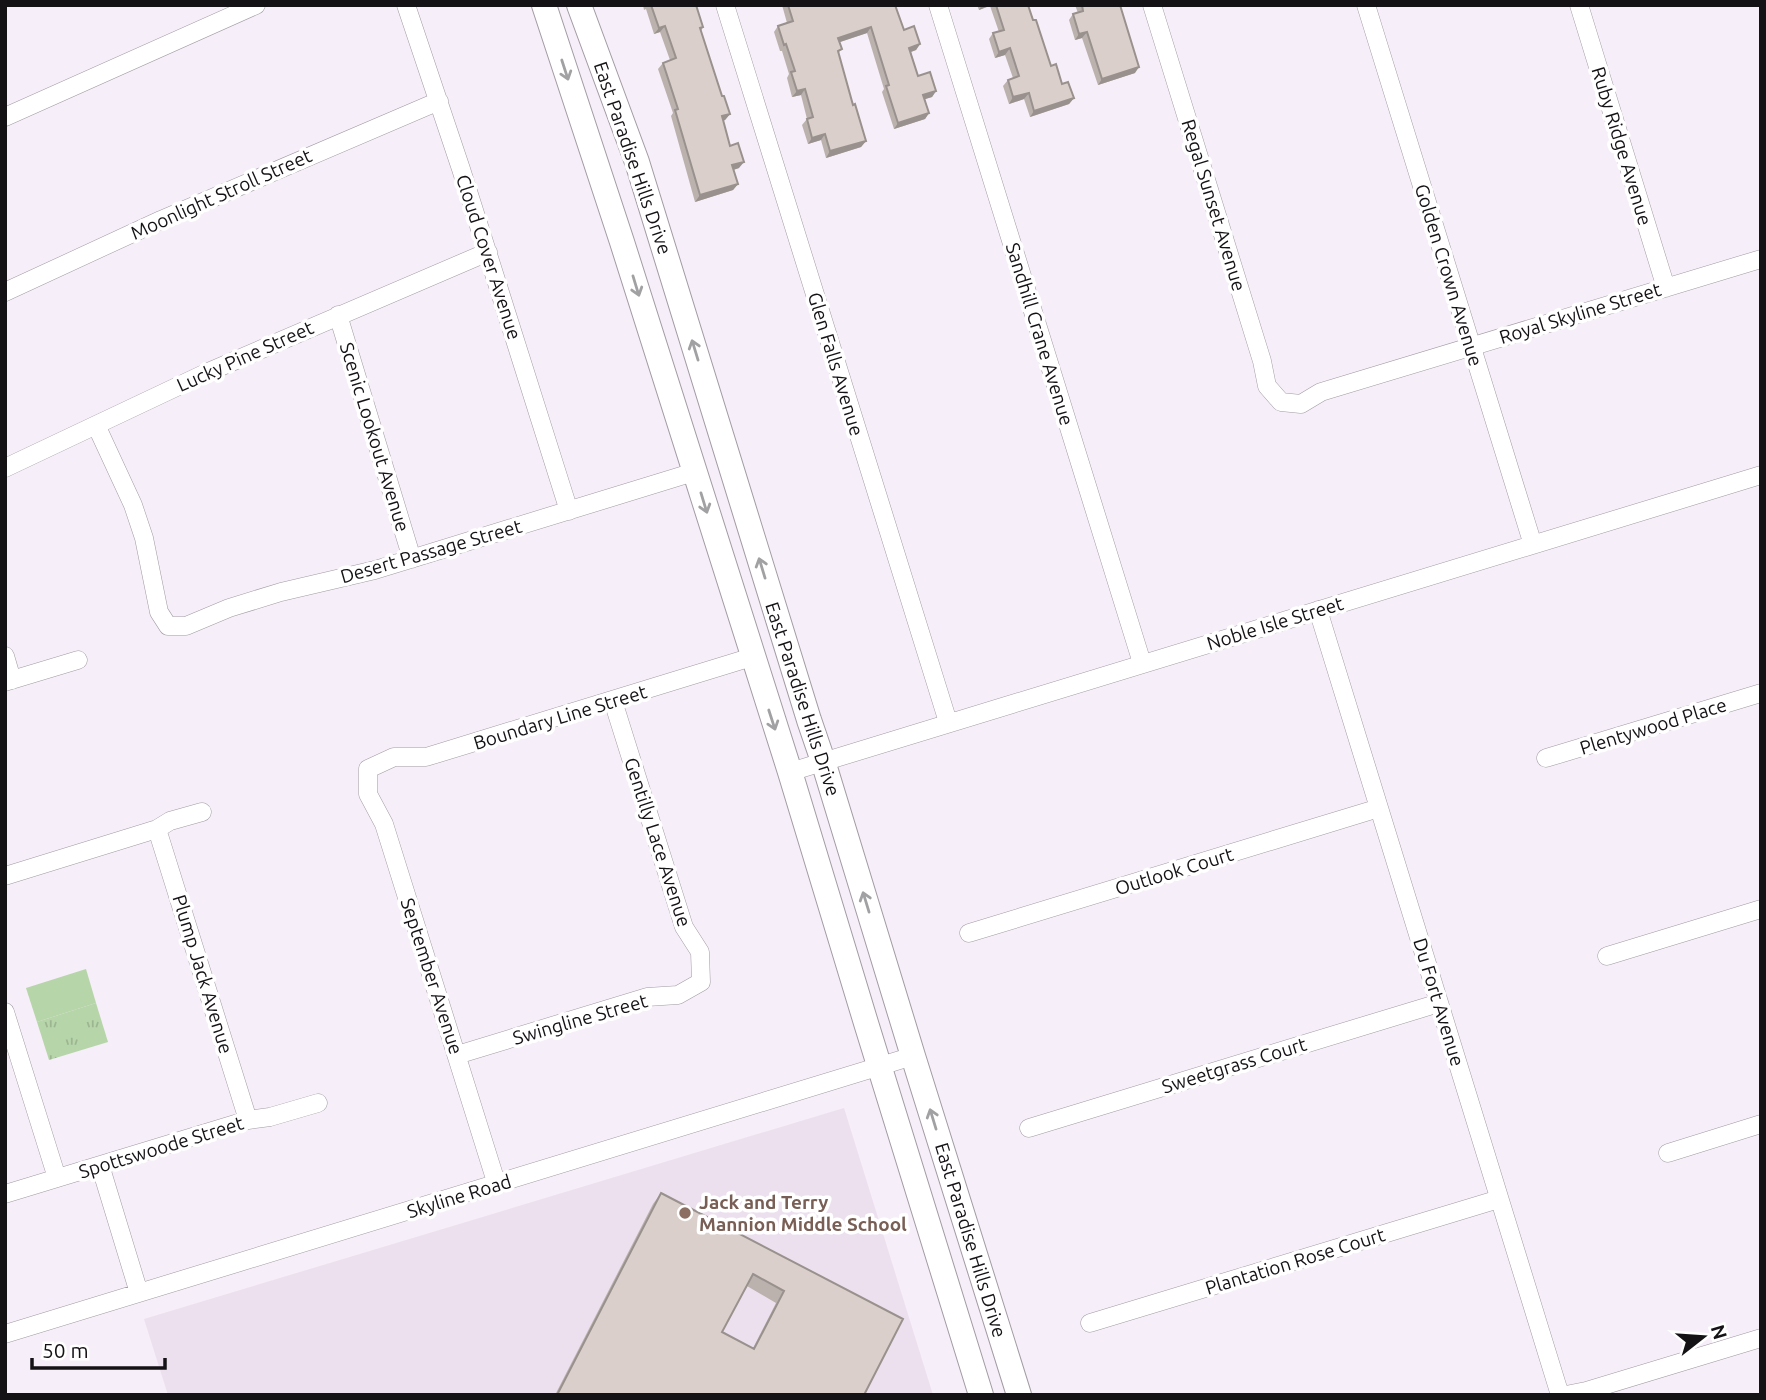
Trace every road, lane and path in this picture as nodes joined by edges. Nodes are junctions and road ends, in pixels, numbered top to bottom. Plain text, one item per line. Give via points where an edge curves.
1 (256, 5) edge
2 (406, 5) edge
3 (544, 5) edge
4 (579, 5) edge
5 (725, 5) edge
6 (938, 5) edge
7 (1152, 5) edge
8 (1366, 5) edge
9 (1579, 5) edge
10 (439, 101) junction
11 (5, 117) edge
12 (488, 252) junction
13 (1761, 259) edge
14 (1666, 288) junction
15 (5, 292) edge
16 (338, 315) junction
17 (1471, 346) junction
18 (1281, 402) joint
19 (96, 425) junction
20 (5, 468) edge
21 (694, 472) junction
22 (1761, 475) edge
23 (569, 511) junction
24 (1533, 545) junction
25 (412, 559) junction
26 (1318, 610) junction
27 (5, 656) edge
28 (752, 657) junction
29 (78, 660) dead end
30 (1142, 663) junction
31 (9, 681) edge
32 (1761, 693) edge
33 (613, 701) junction
34 (948, 722) junction
35 (1546, 758) dead end
36 (823, 761) junction
37 (368, 769) joint
38 (790, 772) junction
39 (1379, 808) junction
40 (202, 811) dead end
41 (157, 829) junction
42 (5, 876) edge
43 (1761, 909) edge
44 (970, 933) dead end
45 (1607, 956) dead end
46 (701, 982) joint
47 (1439, 1003) junction
48 (5, 1013) edge
49 (457, 1055) junction
50 (913, 1056) junction
51 (879, 1067) junction
52 (318, 1102) dead end
53 (248, 1120) junction
54 (1761, 1124) edge
55 (1029, 1128) dead end
56 (1668, 1153) dead end
57 (100, 1165) junction
58 (57, 1178) junction
59 (497, 1185) junction
60 (5, 1194) edge
61 (1499, 1199) junction
62 (139, 1293) junction
63 (1090, 1323) dead end
64 (5, 1334) edge
65 (1761, 1338) edge
66 (981, 1395) edge
67 (1019, 1395) edge
68 (1560, 1395) edge
69 (1566, 1395) edge

1 - 11 street
2 - 10 street, Cloud Cover Avenue
3 -> 21 main road, East Paradise Hills Drive
36 -> 4 main road, East Paradise Hills Drive via 637,162
5 - 34 street, Glen Falls Avenue
6 - 30 street, Sandhill Crane Avenue
7 - 18 street, Regal Sunset Avenue via 1267,386
8 - 17 street, Golden Crown Avenue
9 - 14 street, Ruby Ridge Avenue
10 - 12 street, Cloud Cover Avenue
10 - 15 street, Moonlight Stroll Street
12 - 16 street, Lucky Pine Street
12 - 23 street, Cloud Cover Avenue
13 - 14 street, Royal Skyline Street
14 - 17 street, Royal Skyline Street
16 - 19 street, Lucky Pine Street
16 - 25 street, Scenic Lookout Avenue
17 - 18 street, Royal Skyline Street via 1321,392 1301,404
17 - 24 street, Golden Crown Avenue
19 - 20 street, Lucky Pine Street
19 - 25 street, Desert Passage Street via 133,505 159,612 168,626 186,626 281,592
21 - 23 street, Desert Passage Street
21 -> 28 main road, East Paradise Hills Drive
22 - 24 street, Noble Isle Street
23 - 25 street, Desert Passage Street
24 - 26 street, Noble Isle Street
26 - 30 street, Noble Isle Street
26 - 39 street, Du Fort Avenue
27 - 31 street
28 - 33 street, Boundary Line Street
28 -> 38 main road, East Paradise Hills Drive
29 - 31 street
30 - 34 street, Noble Isle Street
32 - 35 street, Plentywood Place
33 - 37 street, Boundary Line Street via 426,757 394,757
33 - 46 street, Gentilly Lace Avenue via 684,927 700,952
34 - 36 street, Noble Isle Street
36 - 38 street, Noble Isle Street
50 -> 36 main road, East Paradise Hills Drive
37 - 49 street, September Avenue via 368,794 384,824
38 - 51 main road, East Paradise Hills Drive
39 - 44 street, Outlook Court
39 - 47 street, Du Fort Avenue
40 - 41 street
41 - 42 street
41 - 53 street, Plump Jack Avenue
43 - 45 street
46 - 49 street, Swingline Street via 678,995 647,997
47 - 55 street, Sweetgrass Court
47 - 61 street, Du Fort Avenue
48 - 58 street
49 - 59 street, September Avenue
50 - 51 street, Skyline Road
67 -> 50 main road, East Paradise Hills Drive
51 - 59 street, Skyline Road
51 - 66 main road, East Paradise Hills Drive
52 - 53 street, Spottswoode Street
53 - 57 street, Spottswoode Street
54 - 56 street
57 - 58 street, Spottswoode Street
57 - 62 street
58 - 60 street, Spottswoode Street
59 - 62 street, Skyline Road
61 - 63 street, Plantation Rose Court
61 - 68 street, Du Fort Avenue
62 - 64 street, Skyline Road
65 - 69 street

